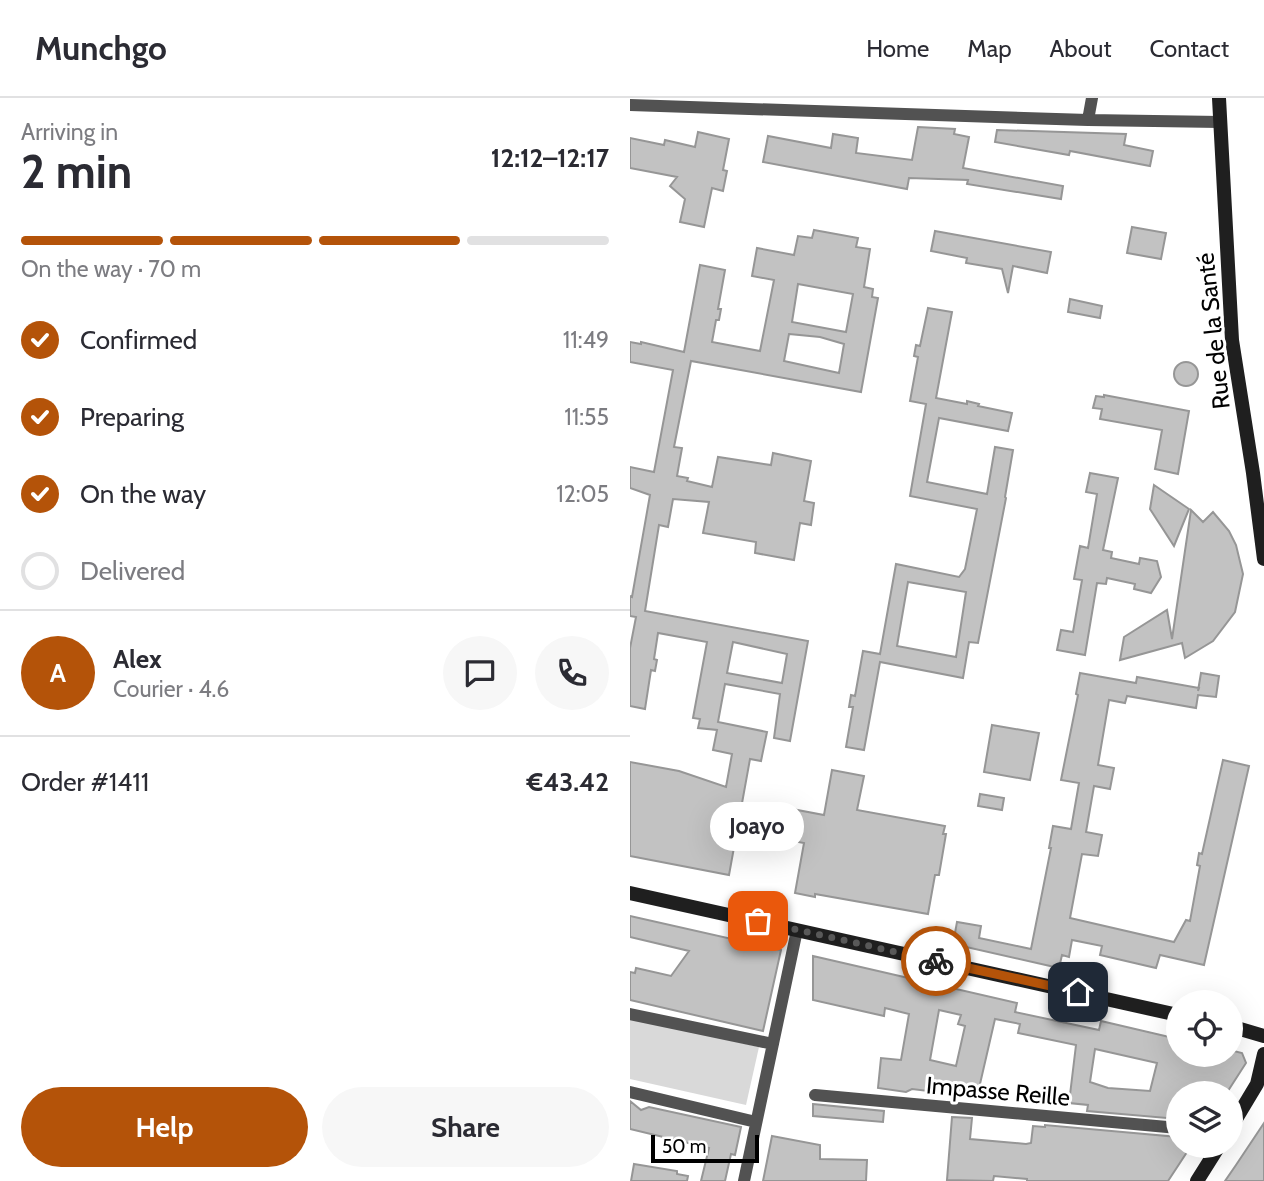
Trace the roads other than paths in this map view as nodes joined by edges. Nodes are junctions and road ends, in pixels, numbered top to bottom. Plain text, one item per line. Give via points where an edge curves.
1 (1093, 98) edge
2 (1219, 98) edge
3 (630, 105) edge
4 (1088, 120) junction
5 (1220, 122) junction
6 (1259, 473) edge
7 (1264, 559) edge
8 (630, 892) edge
9 (797, 930) junction
10 (1166, 1012) edge
11 (630, 1014) edge
12 (1243, 1030) edge
13 (1264, 1036) edge
14 (773, 1044) junction
15 (1264, 1054) edge
16 (630, 1092) edge
17 (815, 1095) dead end
18 (1243, 1107) edge
19 (756, 1122) junction
20 (1166, 1127) edge
21 (1211, 1158) edge
22 (744, 1181) edge
23 (1197, 1181) edge

1 - 4 street
2 - 5 main road, Rue de la Santé
3 - 4 street
4 - 5 street
5 - 6 main road, Rue de la Santé via 1232,340
6 - 7 main road, Rue de la Santé
8 - 9 main road
9 - 10 main road
9 - 14 street
11 - 14 street
12 - 13 main road
14 - 19 street
15 - 18 main road via 1257,1084
16 - 19 street
17 - 20 street, Impasse Reille
19 - 22 street
21 - 23 main road

